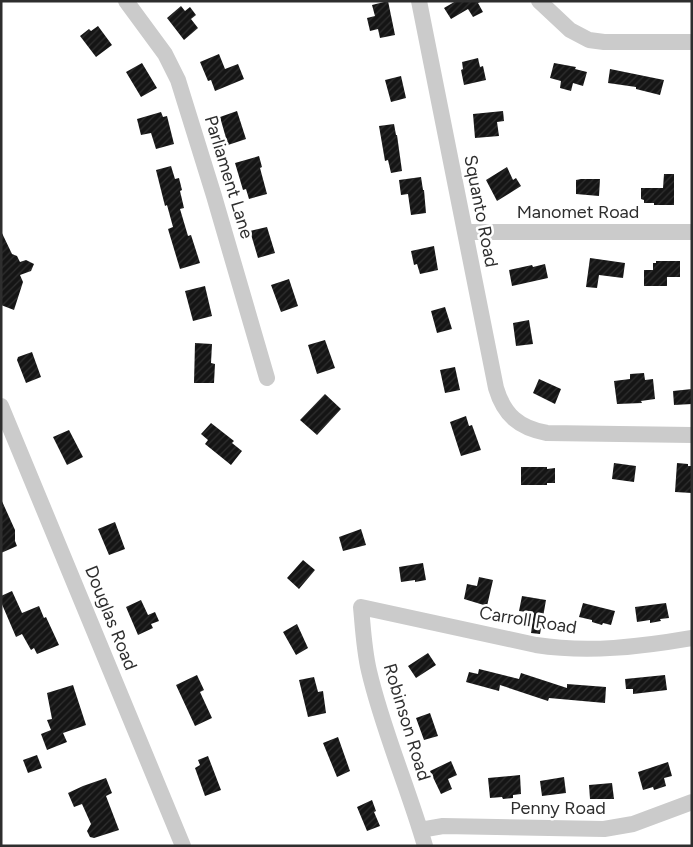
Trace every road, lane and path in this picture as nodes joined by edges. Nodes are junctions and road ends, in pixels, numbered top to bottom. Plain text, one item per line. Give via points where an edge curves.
1 (126, 1) edge
2 (419, 1) edge
3 (539, 1) edge
4 (692, 42) edge
5 (465, 232) junction
6 (692, 232) edge
7 (267, 378) dead end
8 (1, 406) edge
9 (692, 435) edge
10 (361, 607) joint
11 (692, 638) edge
12 (692, 802) edge
13 (420, 830) junction
14 (183, 846) edge
15 (425, 846) edge

1 - 7 street, Parliament Lane via 165,54 178,80
2 - 5 street, Squanto Road
3 - 4 street via 570,30 589,40
5 - 6 street, Manomet Road
5 - 9 street, Squanto Road via 496,388 504,409 518,422 547,433
8 - 14 street, Douglas Road
10 - 11 street, Carroll Road via 554,648 607,648
10 - 13 street, Robinson Road via 369,672
12 - 13 street, Penny Road via 633,824 604,829 444,826
13 - 15 street, Robinson Road

